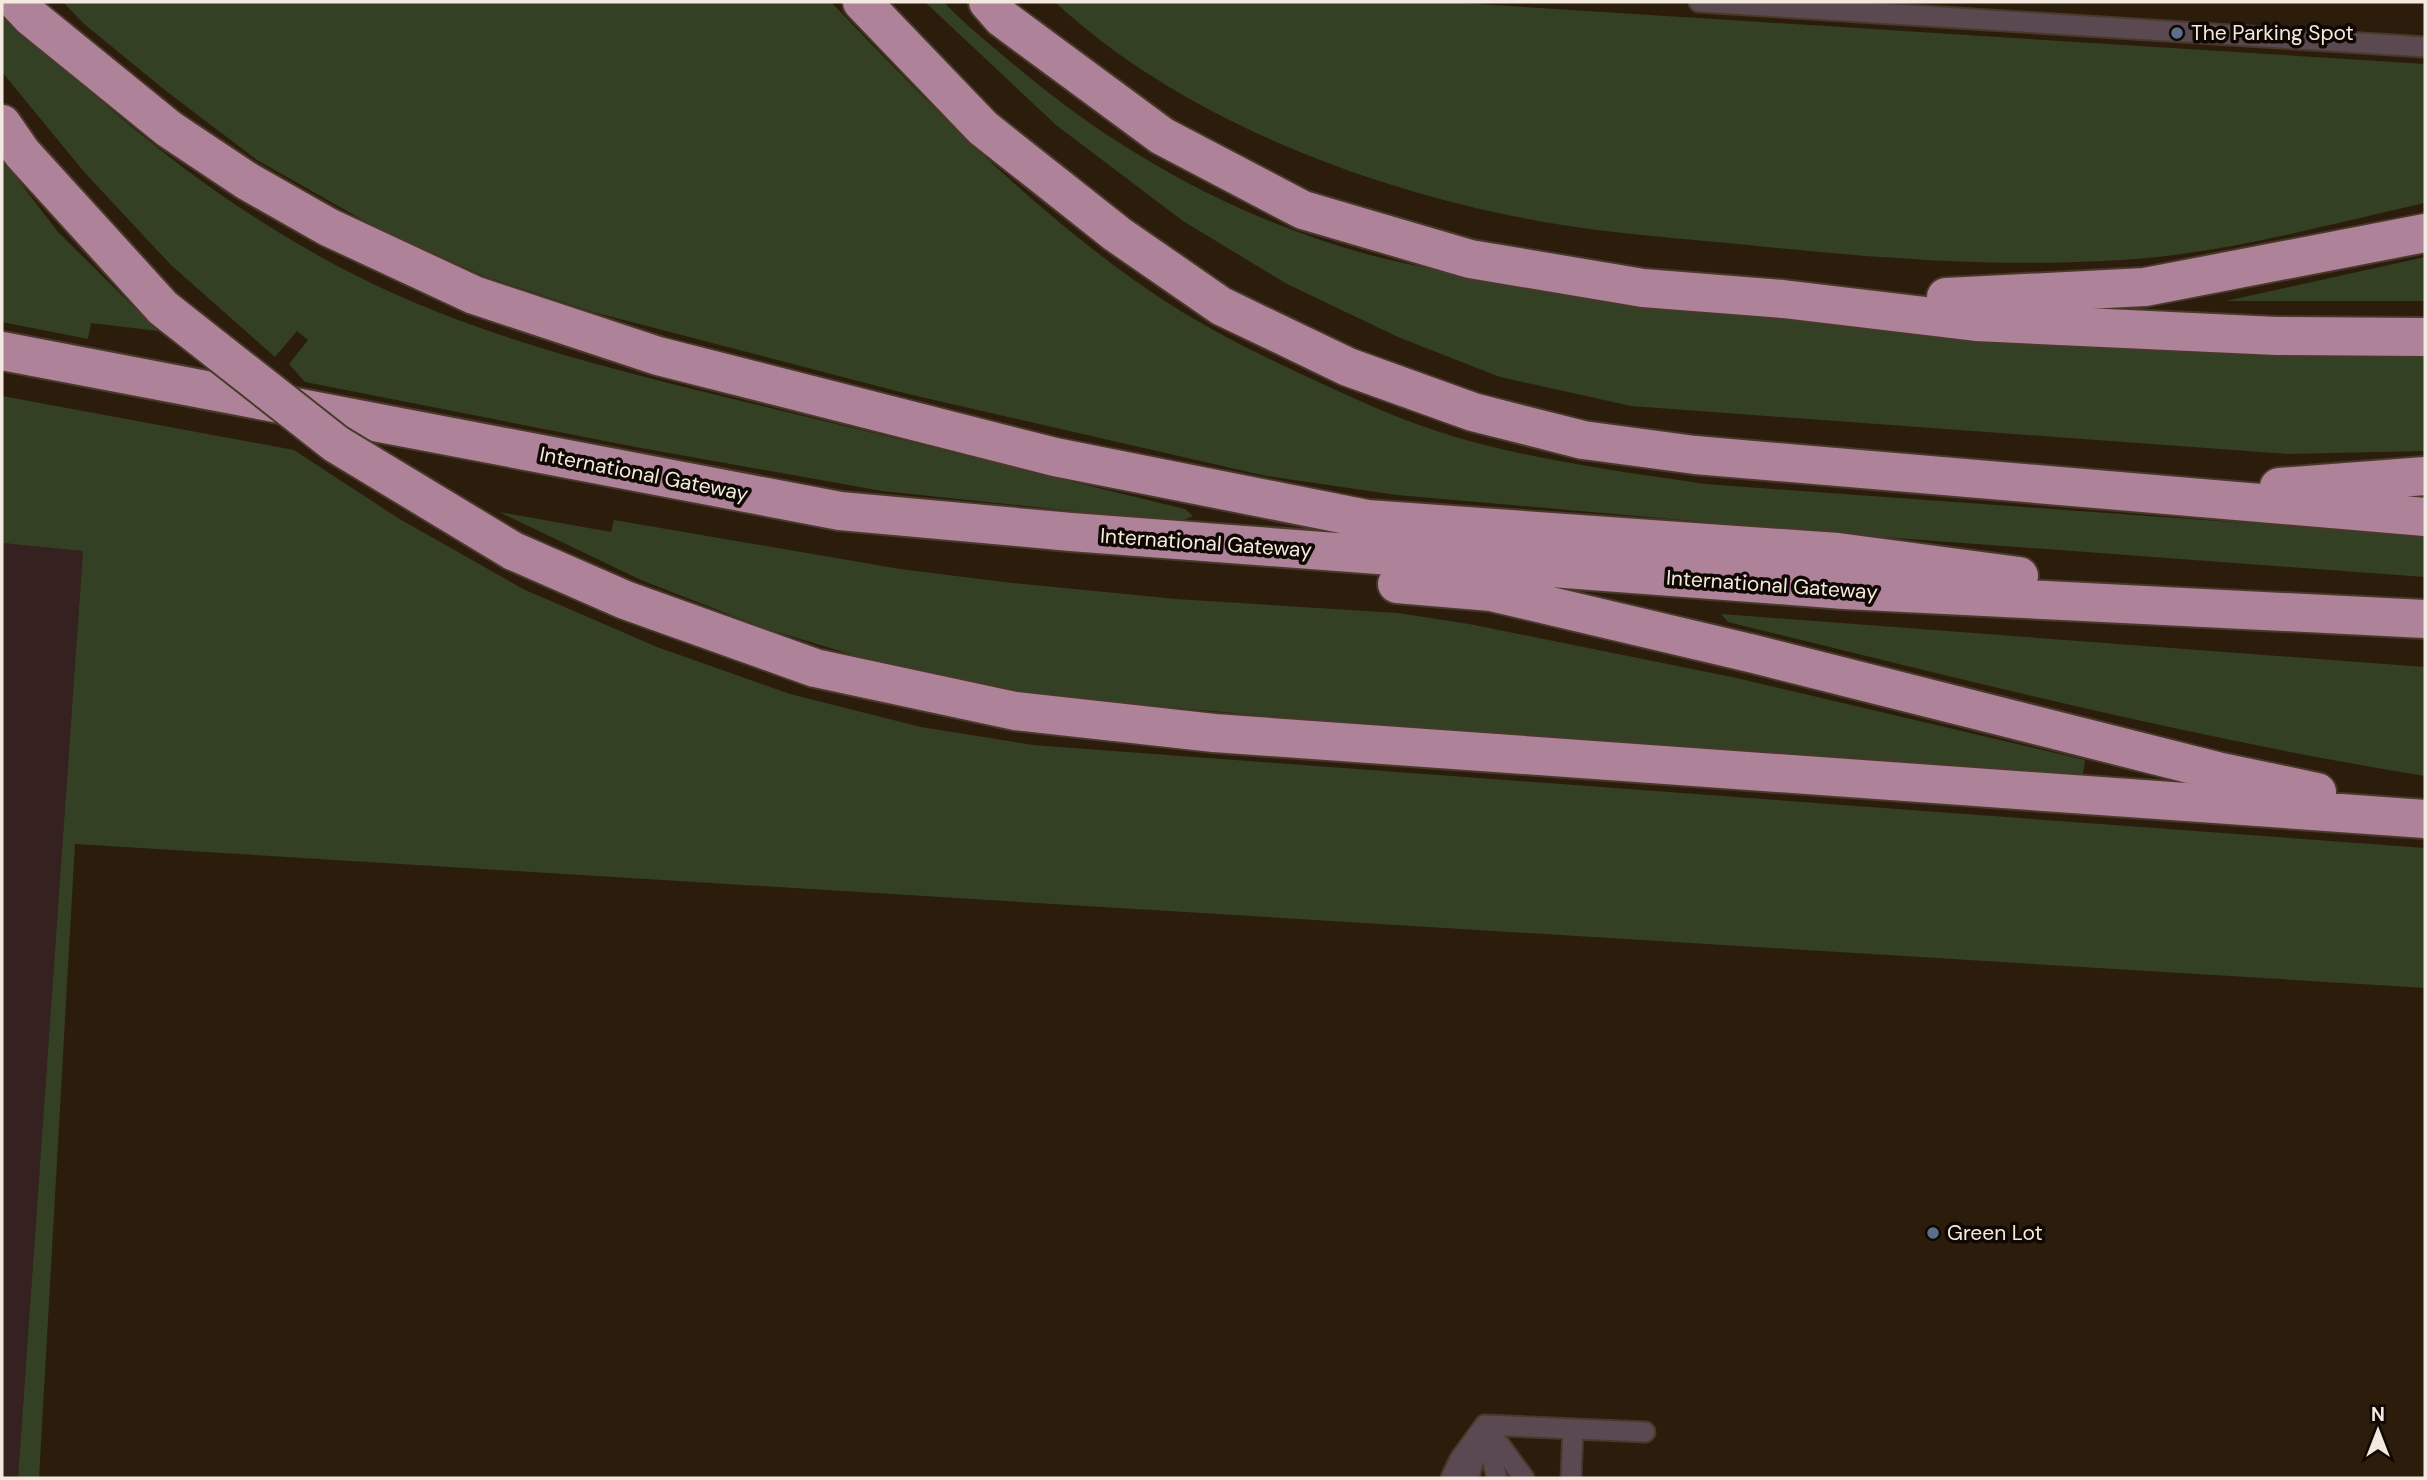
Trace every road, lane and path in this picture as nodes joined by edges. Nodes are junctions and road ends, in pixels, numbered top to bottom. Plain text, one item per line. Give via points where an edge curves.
1 (18, 2) edge
2 (862, 2) edge
3 (988, 2) edge
4 (1699, 2) edge
5 (2425, 47) edge
6 (2, 124) edge
7 (2425, 233) edge
8 (1783, 299) junction
9 (2425, 337) edge
10 (2, 351) edge
11 (2425, 475) edge
12 (2161, 496) junction
13 (840, 511) junction
14 (2425, 517) edge
15 (2295, 612) junction
16 (2425, 619) edge
17 (2425, 817) edge
18 (1485, 1425) junction
19 (1573, 1429) junction
20 (1645, 1432) dead end
21 (1451, 1478) edge
22 (1469, 1478) edge
23 (1497, 1478) edge
24 (1524, 1478) edge
25 (1571, 1478) edge

1 - 15 highway via 169,129 247,181 328,226 474,295 658,356 1055,457 1367,519 1839,552
2 - 12 highway via 984,128 1117,234 1221,306 1348,367 1473,412 1583,440 1817,467
3 - 8 highway via 1002,18 1162,136 1303,210 1470,259 1643,288
4 - 5 lane
6 - 17 highway, bridge via 22,153 163,308 336,444 513,551 625,600 815,668 1015,711 1214,733
7 - 8 highway via 2145,287 1985,297
8 - 9 highway via 1976,322 2277,336
10 - 13 highway, International Gateway
11 - 12 highway
12 - 14 highway
13 - 15 highway, International Gateway via 1071,533 1844,590
13 - 17 highway via 1179,565 1491,592 2217,771
15 - 16 highway, International Gateway
18 - 19 lane
18 - 21 lane
18 - 22 lane
18 - 23 lane
18 - 24 lane
19 - 20 lane
19 - 25 lane

